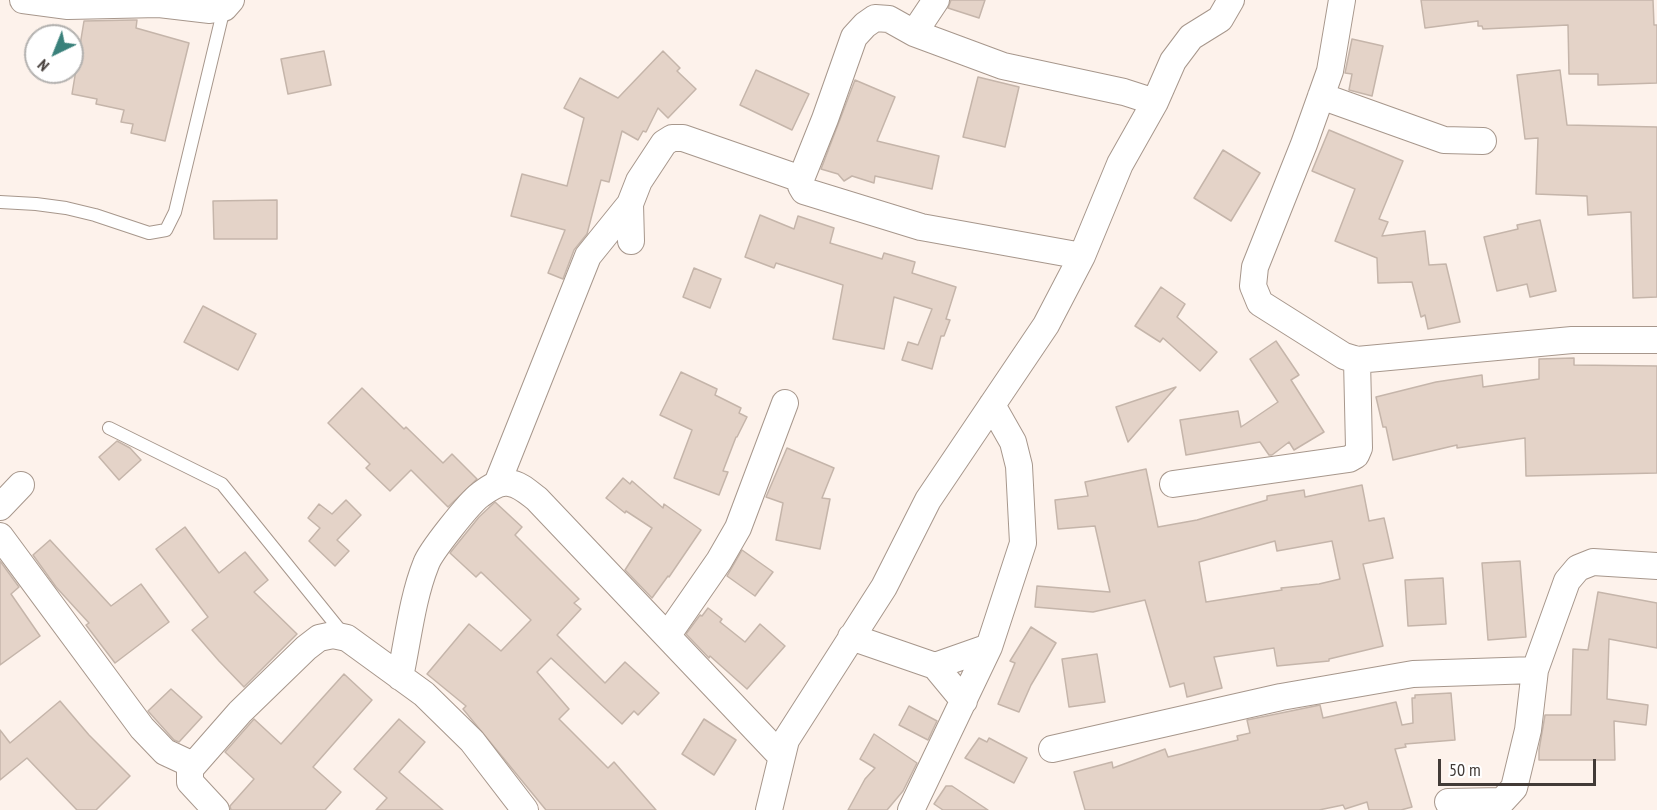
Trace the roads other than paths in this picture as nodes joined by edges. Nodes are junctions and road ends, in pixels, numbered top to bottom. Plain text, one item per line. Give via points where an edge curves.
1 (23, 0) edge
2 (936, 0) edge
3 (1231, 0) edge
4 (1342, 0) edge
5 (228, 4) edge
6 (914, 33) junction
7 (1321, 96) junction
8 (1155, 102) junction
9 (1483, 141) dead end
10 (801, 179) junction
11 (0, 202) edge
12 (630, 204) junction
13 (631, 241) dead end
14 (1082, 256) junction
15 (1657, 340) edge
16 (1357, 360) junction
17 (785, 403) dead end
18 (992, 405) junction
19 (109, 428) dead end
20 (497, 484) junction
21 (1173, 484) dead end
22 (21, 485) dead end
23 (0, 507) edge
24 (0, 536) edge
25 (1657, 566) edge
26 (666, 636) junction
27 (851, 637) junction
28 (347, 638) junction
29 (989, 647) junction
30 (935, 666) junction
31 (1534, 670) junction
32 (400, 677) junction
33 (964, 700) junction
34 (796, 724) junction
35 (758, 733) junction
36 (1052, 749) dead end
37 (781, 756) junction
38 (193, 765) junction
39 (1448, 802) dead end
40 (216, 810) edge
41 (525, 810) edge
42 (769, 810) edge
43 (911, 810) edge

1 - 5 street via 68,6 159,4 210,10
2 - 6 street
3 - 8 street via 1220,19 1191,37 1173,61
4 - 7 street via 1330,71
5 - 11 lane via 175,212 166,230 149,233 66,208
6 - 8 street via 1003,66
6 - 10 street via 889,19 874,18 854,37
7 - 9 street via 1444,140
7 - 16 street via 1255,267 1253,286 1260,303 1344,356
8 - 14 street via 1120,164
10 - 12 street via 683,138 672,138 664,143 639,181
10 - 14 street via 804,191 921,227
12 - 13 street
12 - 20 street via 588,256
14 - 18 street via 1046,325
15 - 16 street via 1572,340
16 - 21 street via 1359,448 1349,459
17 - 26 street via 738,528
18 - 27 street via 928,500 884,587
18 - 29 street via 1013,442 1019,466 1023,543
19 - 28 lane via 222,484
20 - 26 street via 510,483 537,499
20 - 32 street via 478,496 426,563
22 - 23 street
24 - 38 street via 142,728 165,752
25 - 31 street via 1593,562 1578,568 1567,581
26 - 35 street
27 - 30 street
27 - 34 street
28 - 32 street
28 - 38 street via 320,638 306,648 240,712
29 - 30 street
29 - 33 street
30 - 33 street
31 - 36 street via 1413,674 1281,697
31 - 39 street via 1528,730 1514,788 1502,801
32 - 41 street via 424,694 472,741
33 - 43 street
34 - 35 street
34 - 37 street
35 - 37 street
37 - 42 street
38 - 40 street via 190,782

